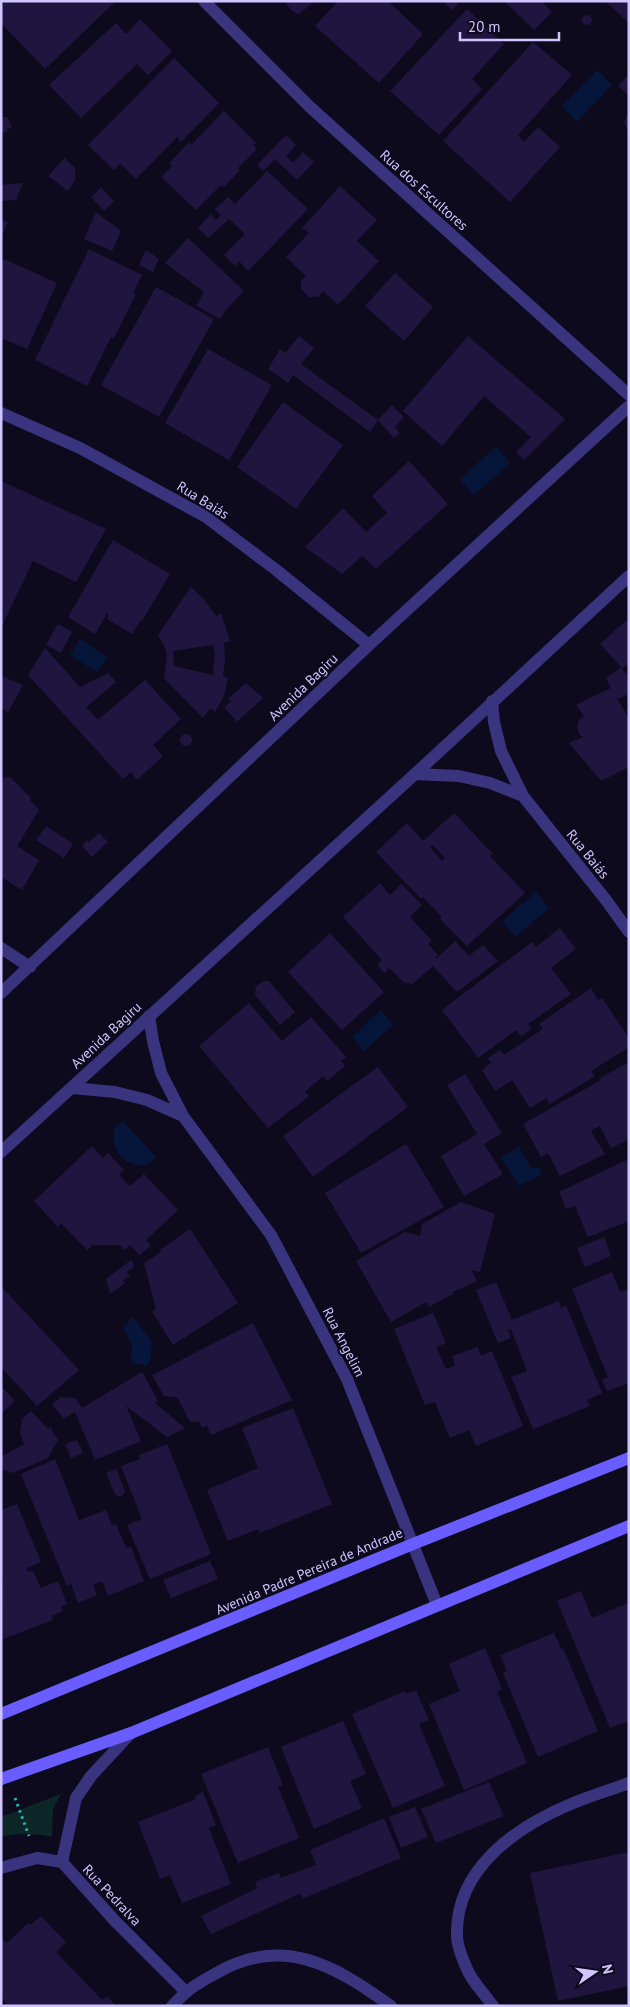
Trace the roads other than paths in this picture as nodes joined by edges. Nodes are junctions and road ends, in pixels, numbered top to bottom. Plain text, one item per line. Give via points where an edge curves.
1 (204, 1) edge
2 (629, 395) edge
3 (629, 406) edge
4 (1, 413) edge
5 (629, 576) edge
6 (369, 645) junction
7 (492, 701) junction
8 (416, 774) junction
9 (522, 796) junction
10 (629, 932) edge
11 (1, 948) edge
12 (30, 967) junction
13 (1, 993) edge
14 (149, 1016) junction
15 (72, 1088) junction
16 (183, 1116) junction
17 (1, 1152) edge
18 (629, 1458) edge
19 (629, 1526) edge
20 (413, 1544) junction
21 (437, 1605) junction
22 (1, 1714) edge
23 (131, 1733) junction
24 (4, 1778) edge
25 (629, 1783) edge
26 (62, 1862) junction
27 (1, 1868) edge
28 (185, 1991) junction
29 (172, 2006) edge
30 (391, 2006) edge
31 (493, 2006) edge

1 - 2 street, Rua dos Escultores via 310,107
3 - 6 street, Avenida Bagiru
4 - 6 street, Rua Baiás via 80,448 206,517
5 - 7 street, Avenida Bagiru
6 - 12 street, Avenida Bagiru
7 - 8 street, Avenida Bagiru
7 - 9 street, Rua Baiás via 501,751
8 - 9 street, Rua Baiás via 459,776 490,783
8 - 14 street, Avenida Bagiru
9 - 10 street, Rua Baiás
11 - 12 street
12 - 13 street, Avenida Bagiru
14 - 15 street, Avenida Bagiru
14 - 16 street, Rua Angelim via 161,1073
15 - 16 street, Rua Angelim via 115,1092 147,1100
15 - 17 street, Avenida Bagiru
16 - 20 street, Rua Angelim via 271,1235 347,1379
18 - 20 street, Avenida Padre Pereira de Andrade
19 - 21 street
20 - 21 street, Rua Angelim
20 - 22 street, Avenida Padre Pereira de Andrade
21 - 23 street
23 - 24 street
23 - 26 street via 91,1776 76,1798
25 - 31 street via 570,1804 524,1829 497,1849 473,1875 460,1904 457,1937 468,1971
26 - 27 street, Rua Pedralva via 37,1858
26 - 28 street, Rua Pedralva
28 - 29 street
28 - 30 street via 234,1962 263,1955 287,1954 320,1964 363,1986

